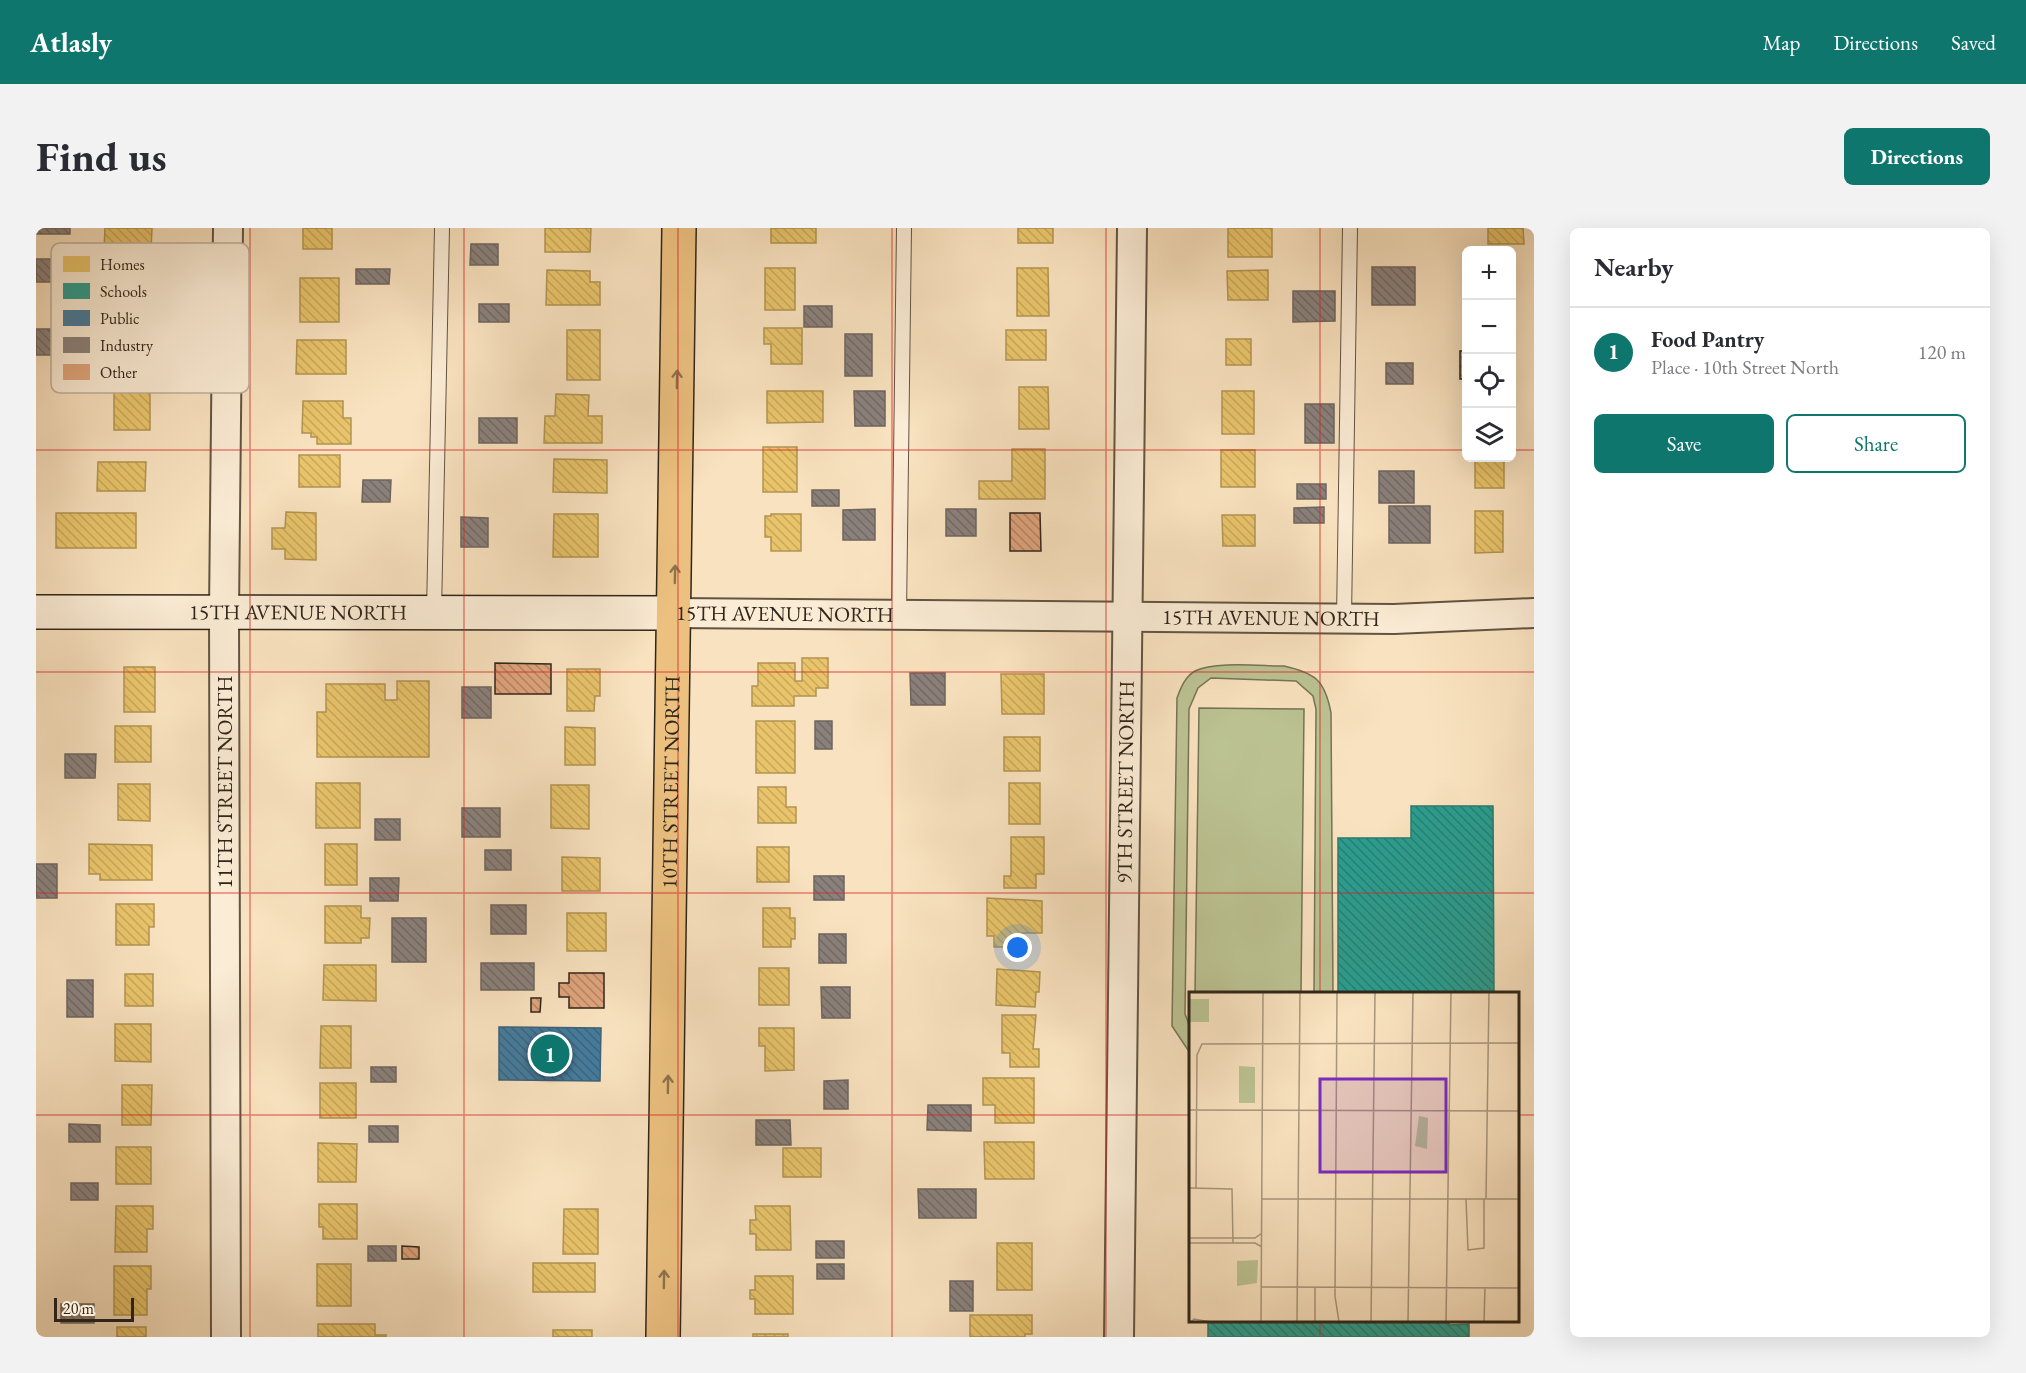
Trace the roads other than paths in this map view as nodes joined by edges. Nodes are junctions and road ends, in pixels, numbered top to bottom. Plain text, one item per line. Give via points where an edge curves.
1 (228, 228) edge
2 (442, 228) edge
3 (679, 228) edge
4 (904, 228) edge
5 (1131, 228) edge
6 (1350, 228) edge
7 (228, 243) edge
8 (226, 393) edge
9 (36, 612) edge
10 (224, 612) junction
11 (434, 612) junction
12 (674, 613) junction
13 (1534, 613) edge
14 (899, 614) junction
15 (1129, 615) junction
16 (1344, 618) junction
17 (226, 1337) edge
18 (663, 1337) edge
19 (1119, 1337) edge

1 - 7 street, 11TH STREET NORTH
2 - 11 lane
12 -> 3 main road, 10TH STREET NORTH
4 - 14 lane
5 - 15 street, 9TH STREET NORTH
6 - 16 lane
8 - 10 street, 11TH STREET NORTH
9 - 10 street, 15TH AVENUE NORTH
10 - 11 street, 15TH AVENUE NORTH
10 - 17 street, 11TH STREET NORTH
11 - 12 street, 15TH AVENUE NORTH
12 - 14 street, 15TH AVENUE NORTH
18 -> 12 main road, 10TH STREET NORTH
13 - 16 street, 15TH AVENUE NORTH
14 - 15 street, 15TH AVENUE NORTH
15 - 16 street, 15TH AVENUE NORTH
15 - 19 street, 9TH STREET NORTH

